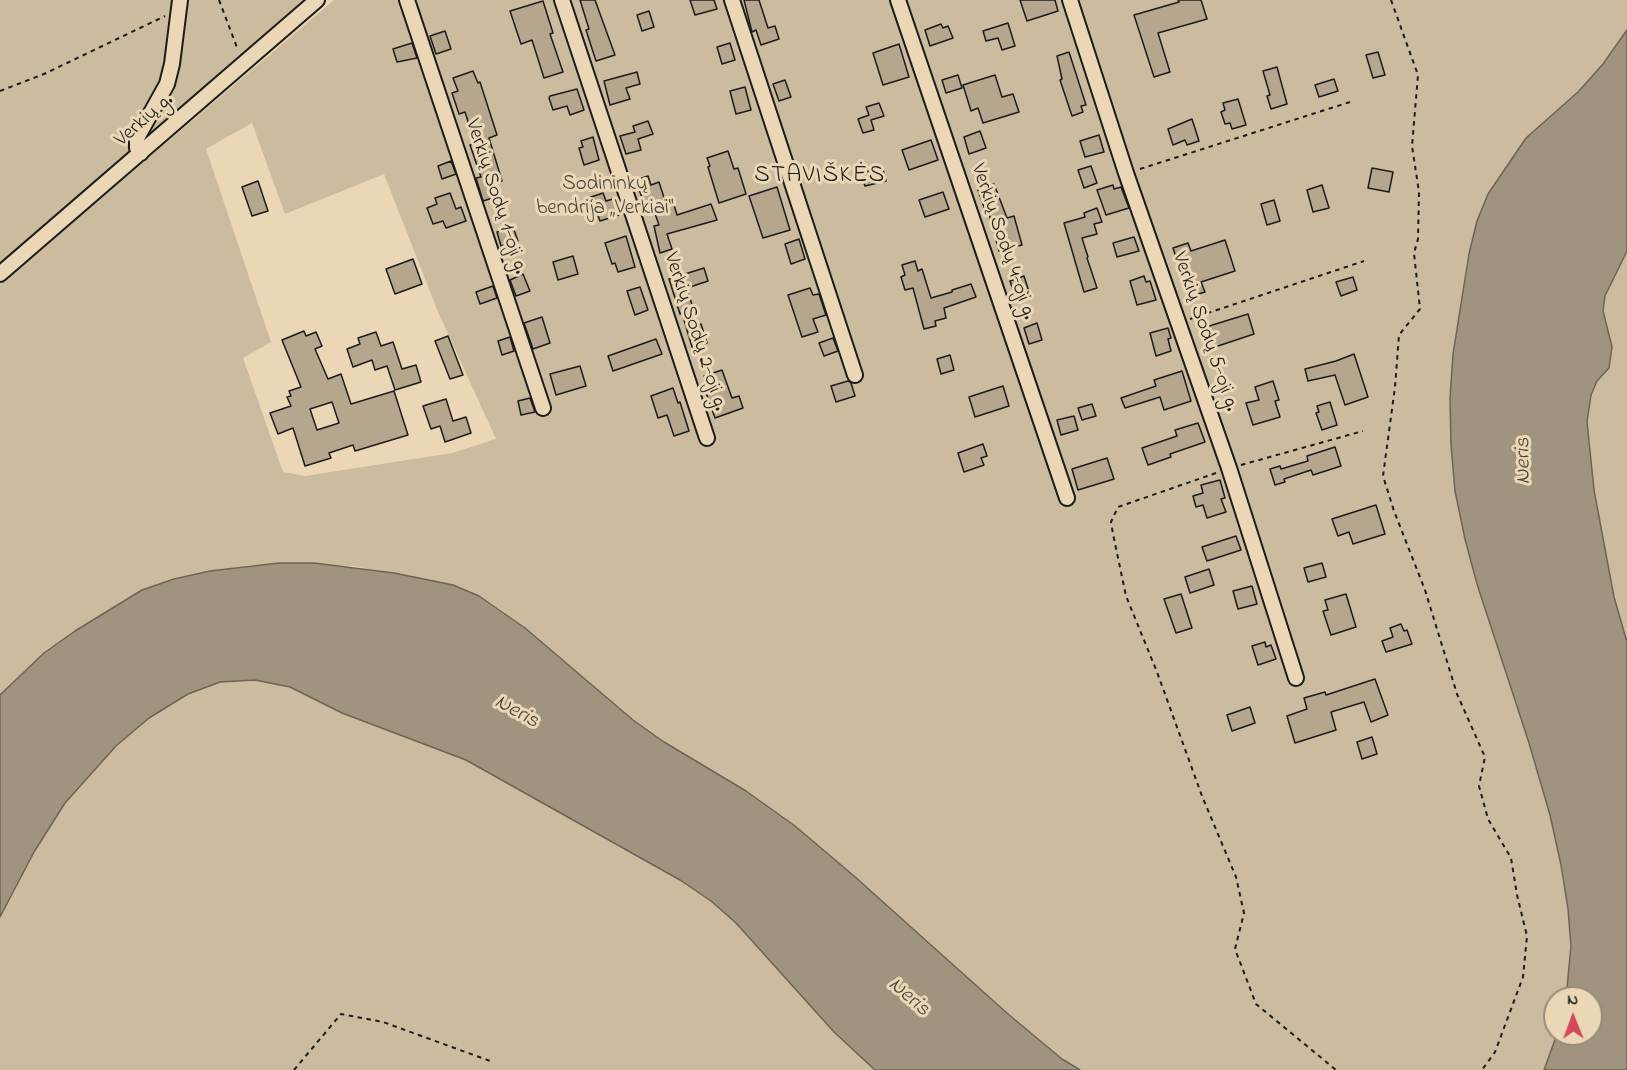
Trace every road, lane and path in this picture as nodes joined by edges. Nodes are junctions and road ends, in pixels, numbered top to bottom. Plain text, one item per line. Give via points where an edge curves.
1 (219, 0) edge
2 (317, 0) edge
3 (407, 0) edge
4 (562, 0) edge
5 (732, 0) edge
6 (898, 0) edge
7 (1070, 0) edge
8 (1391, 0) edge
9 (180, 1) edge
10 (246, 62) junction
11 (0, 91) edge
12 (1350, 102) dead end
13 (141, 153) junction
14 (1126, 173) junction
15 (1364, 261) dead end
16 (0, 274) edge
17 (1179, 323) junction
18 (855, 375) dead end
19 (543, 408) dead end
20 (707, 438) dead end
21 (1066, 498) dead end
22 (1124, 503) dead end
23 (1296, 678) dead end
24 (493, 1062) dead end
25 (294, 1070) edge
26 (1336, 1070) edge
27 (1482, 1070) edge

1 - 10 path via 233,40
2 - 10 street, Verkių g.
3 - 19 street, Verkių Sodų 1-oji g.
4 - 20 street, Verkių Sodų 2-oji g.
5 - 18 street
6 - 21 street, Verkių Sodų 4-oji g.
7 - 14 street, Verkių Sodų 5-oji g.
8 - 27 path via 1418,75 1412,146 1419,192 1414,253 1420,309 1399,335 1383,476 1425,590 1457,694 1485,757 1479,786 1488,819 1511,858 1527,936 1520,986 1496,1052
9 - 11 path via 149,25
9 - 13 street via 172,64 166,84 137,138
10 - 13 street, Verkių g.
12 - 14 path
13 - 16 street, Verkių g.
14 - 17 street, Verkių Sodų 5-oji g.
15 - 17 path
17 - 23 street, Verkių Sodų 5-oji g.
22 - 26 path via 1111,522 1126,597 1236,876 1244,913 1235,949 1256,1004
24 - 25 path via 383,1022 341,1014

